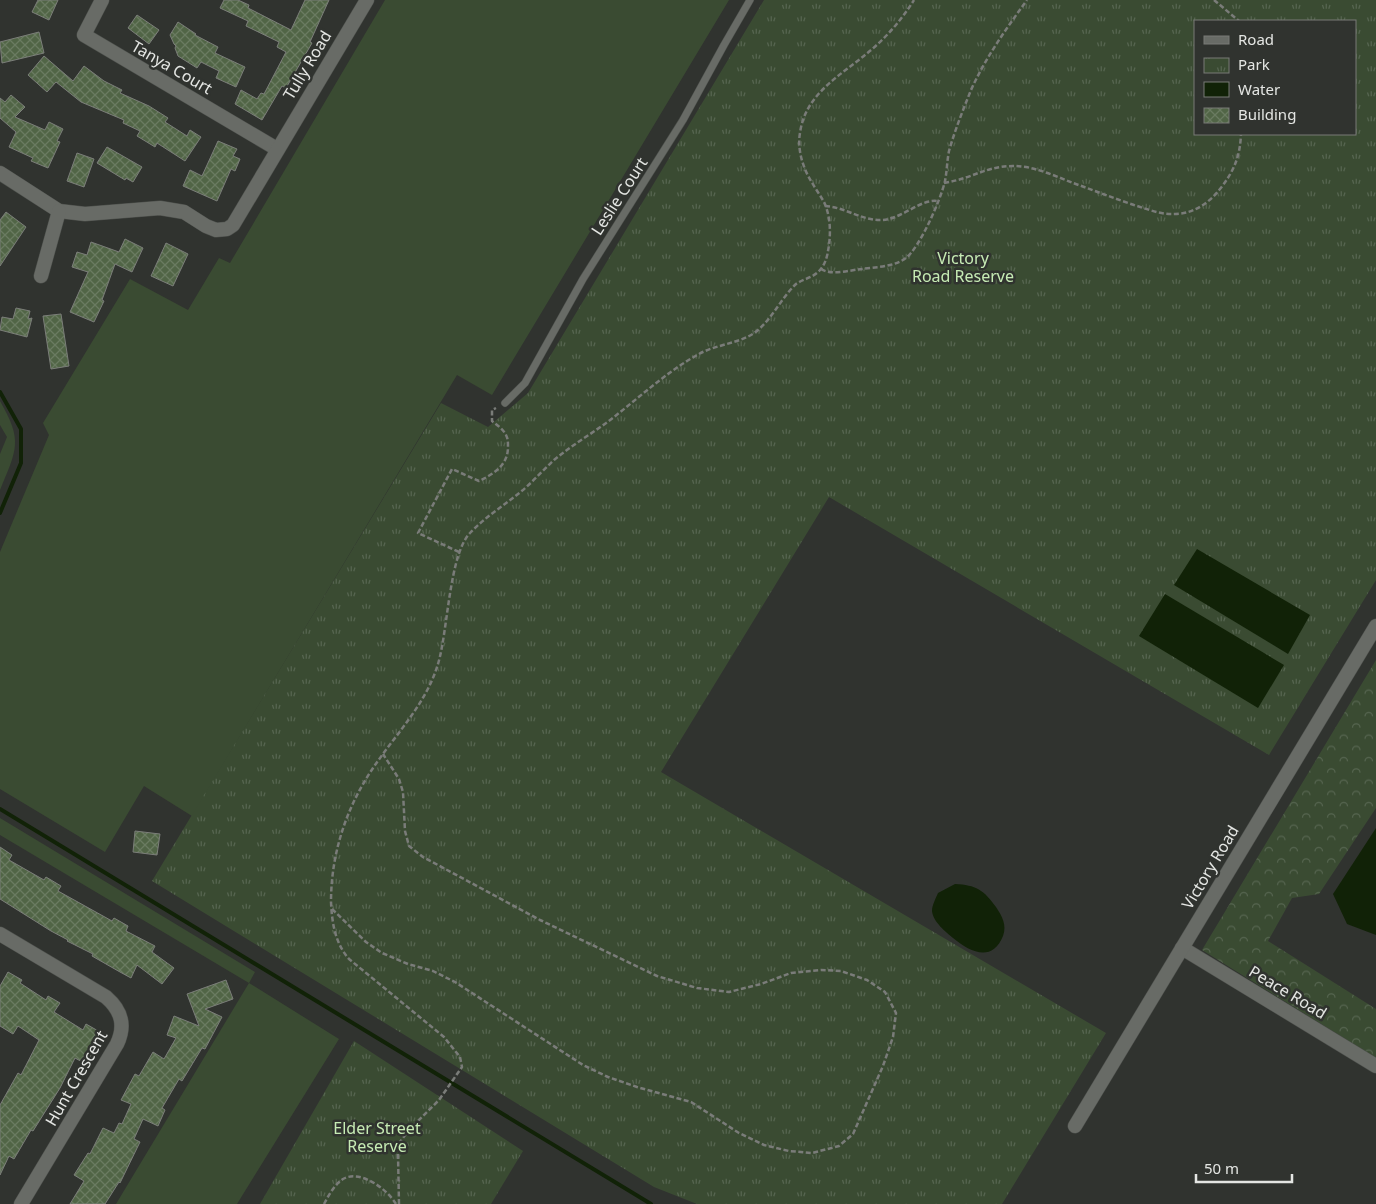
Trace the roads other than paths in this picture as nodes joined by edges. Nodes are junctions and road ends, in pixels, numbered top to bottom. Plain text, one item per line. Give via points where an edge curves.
1 (102, 0) edge
2 (367, 0) edge
3 (750, 0) edge
4 (277, 149) junction
5 (0, 173) edge
6 (59, 211) junction
7 (41, 276) dead end
8 (505, 403) road end
9 (1376, 626) edge
10 (0, 934) edge
11 (1182, 948) junction
12 (1376, 1066) edge
13 (1074, 1126) dead end
14 (21, 1204) edge

1 - 4 street, Tanya Court via 84,35
2 - 4 street, Tully Road
3 - 8 lane, Leslie Court via 683,120 588,271 525,383
4 - 6 street, Tully Road via 233,225 227,229 216,230 184,212 160,208 85,214
5 - 6 street
6 - 7 street
9 - 11 street, Victory Road
10 - 14 street, Hunt Crescent via 106,997 117,1008 122,1025 117,1044
11 - 12 street, Peace Road
11 - 13 street, Victory Road

